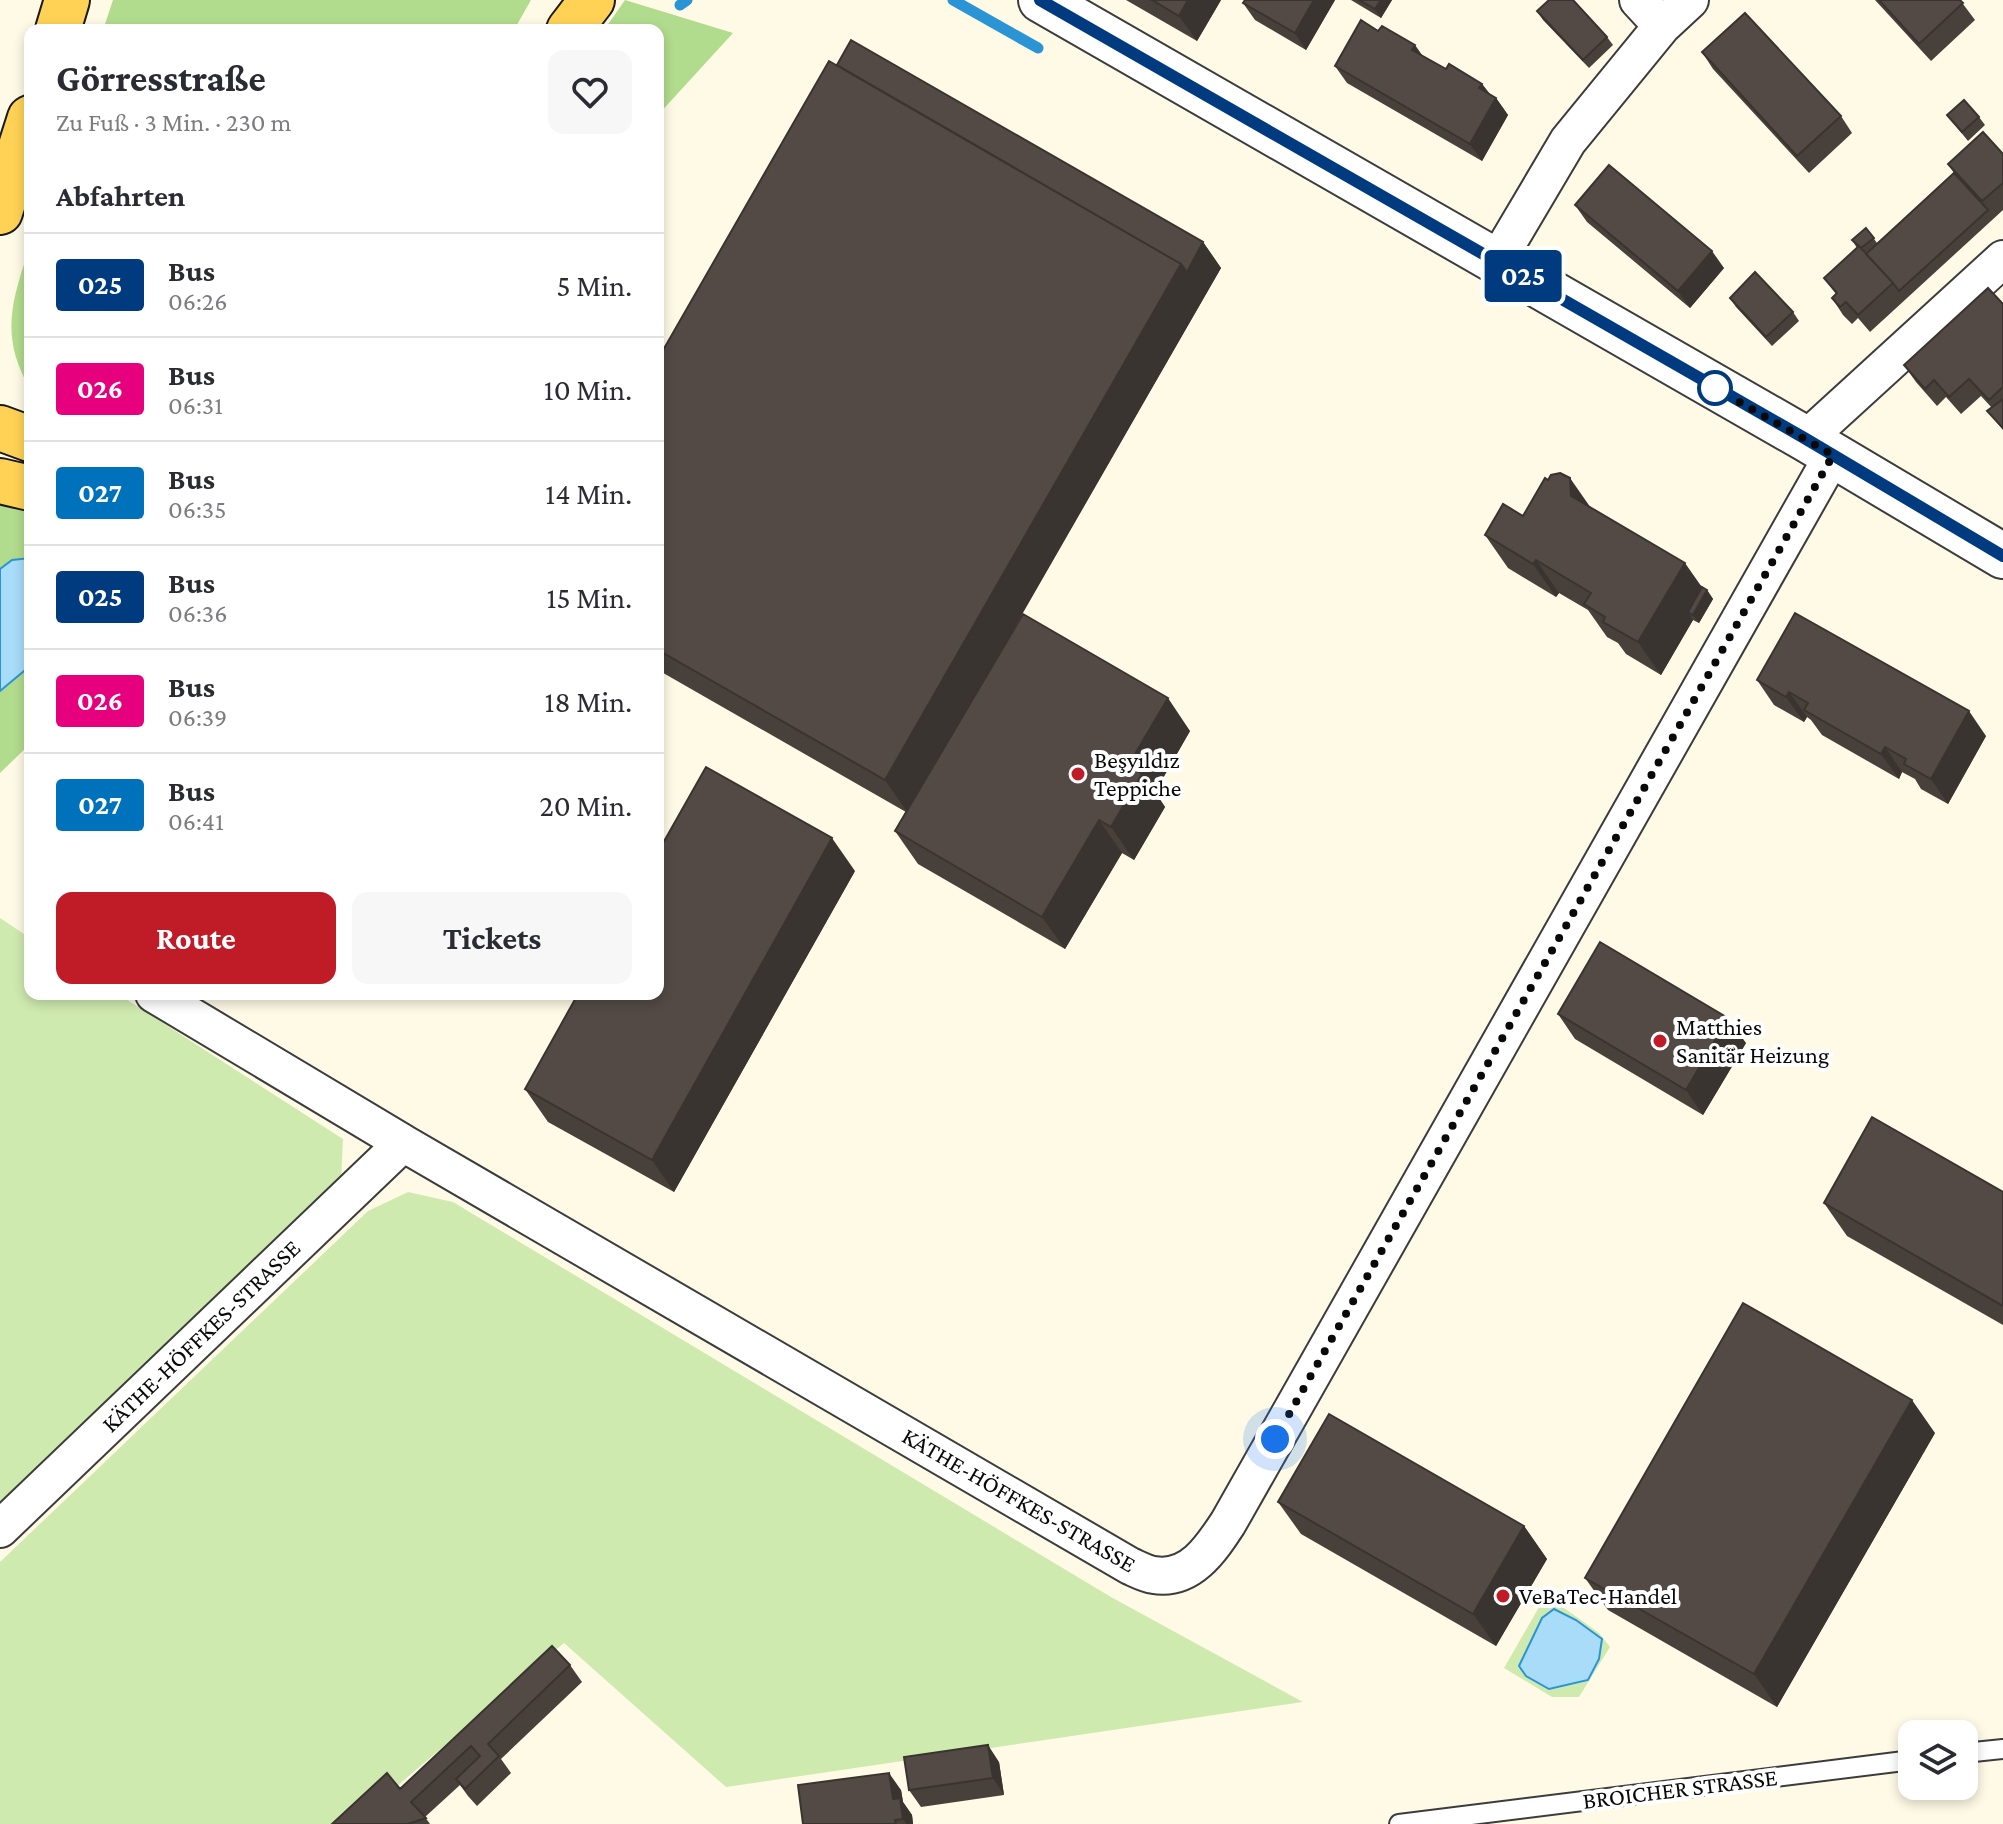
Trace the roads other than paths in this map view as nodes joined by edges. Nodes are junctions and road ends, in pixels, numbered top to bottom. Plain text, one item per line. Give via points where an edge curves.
1 (67, 0) edge
2 (1690, 0) edge
3 (1051, 3) edge
4 (1650, 13) edge
5 (60, 24) edge
6 (24, 137) edge
7 (0, 212) edge
8 (2003, 259) edge
9 (1497, 261) junction
10 (0, 428) edge
11 (24, 437) edge
12 (1820, 447) junction
13 (2003, 556) edge
14 (164, 1000) edge
15 (403, 1143) junction
16 (0, 1529) edge
17 (2003, 1749) edge
18 (1978, 1752) edge
19 (1898, 1762) edge
20 (1399, 1824) edge

1 - 5 main road
2 - 4 street
3 - 9 street
4 - 9 street
6 - 7 main road
8 - 12 street
9 - 12 street
10 - 11 main road
12 - 13 street
12 - 15 street, KÄTHE-HÖFFKES-STRASSE via 1228,1523 1210,1551 1181,1574 1154,1575 1130,1566
14 - 15 street, KÄTHE-HÖFFKES-STRASSE
15 - 16 street, KÄTHE-HÖFFKES-STRASSE
17 - 18 lane
19 - 20 lane, BROICHER STRASSE

